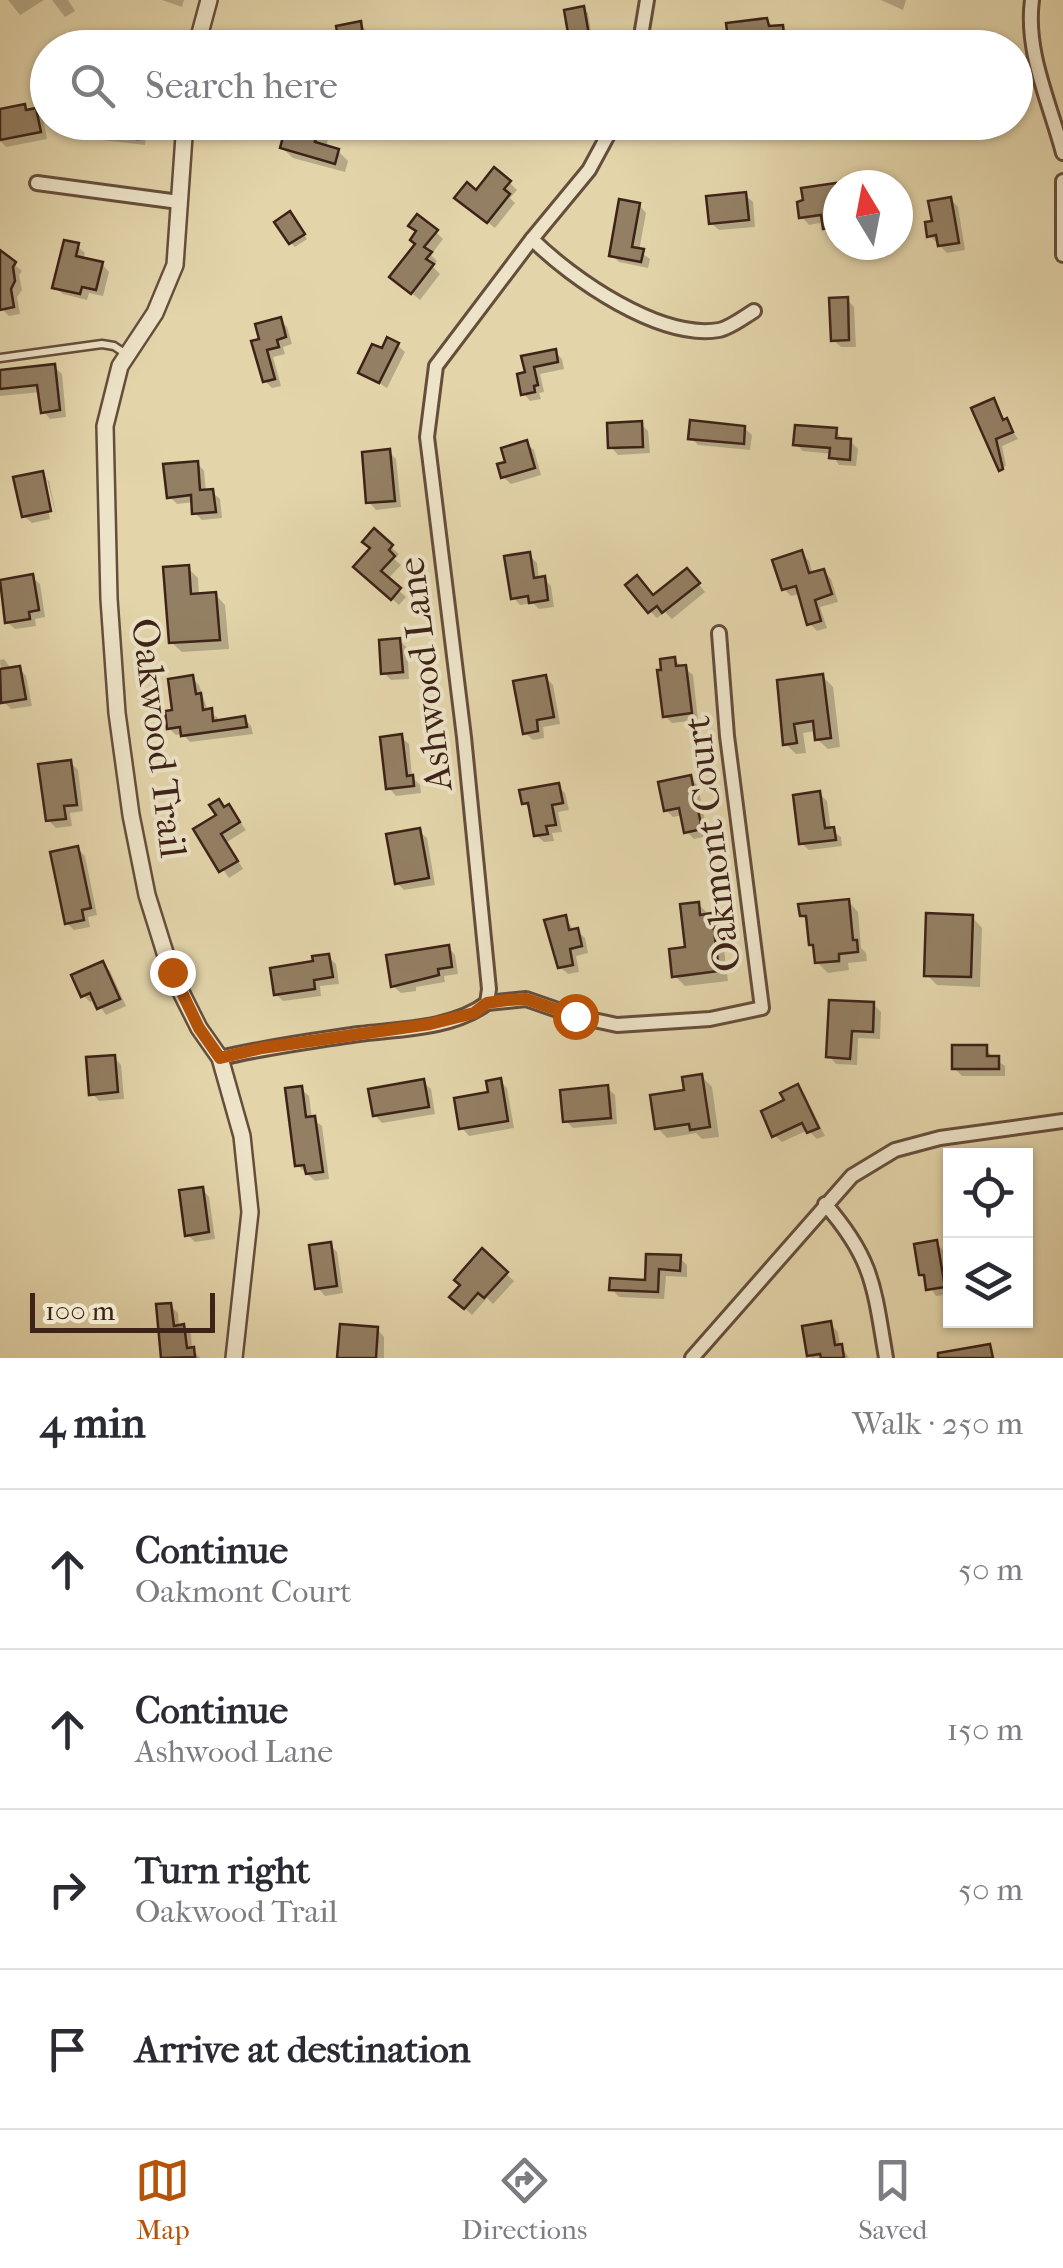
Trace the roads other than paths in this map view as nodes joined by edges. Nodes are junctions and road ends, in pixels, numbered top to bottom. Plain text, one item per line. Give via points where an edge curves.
1 (209, 0) edge
2 (646, 0) edge
3 (1032, 0) edge
4 (201, 30) edge
5 (642, 30) edge
6 (1031, 30) edge
7 (1033, 53) edge
8 (184, 140) edge
9 (606, 140) edge
10 (1063, 153) edge
11 (1063, 181) edge
12 (37, 184) dead end
13 (180, 202) junction
14 (532, 239) junction
15 (1063, 255) edge
16 (754, 311) dead end
17 (127, 355) junction
18 (0, 358) edge
19 (720, 633) dead end
20 (487, 1003) junction
21 (220, 1058) junction
22 (1063, 1122) edge
23 (825, 1204) junction
24 (234, 1358) edge
25 (692, 1358) edge
26 (886, 1358) edge

1 - 4 street
2 - 5 street
3 - 6 street
7 - 10 street
8 - 13 street, Oakwood Trail
9 - 14 street, Ashwood Lane via 590,170
11 - 15 street
12 - 13 street
13 - 17 street, Oakwood Trail via 172,275
14 - 16 street via 567,270 673,327 721,330
14 - 20 street, Ashwood Lane via 436,366 427,436 464,737
17 - 18 lane via 102,344
17 - 21 street, Oakwood Trail via 105,426 116,713 147,895 172,972
19 - 20 street, Oakmont Court via 762,1008 617,1025 526,999
20 - 21 street via 430,1024
21 - 24 street, Oakwood Trail via 242,1136 250,1212
22 - 23 street via 894,1150 852,1176
23 - 25 street
23 - 26 street via 872,1274

